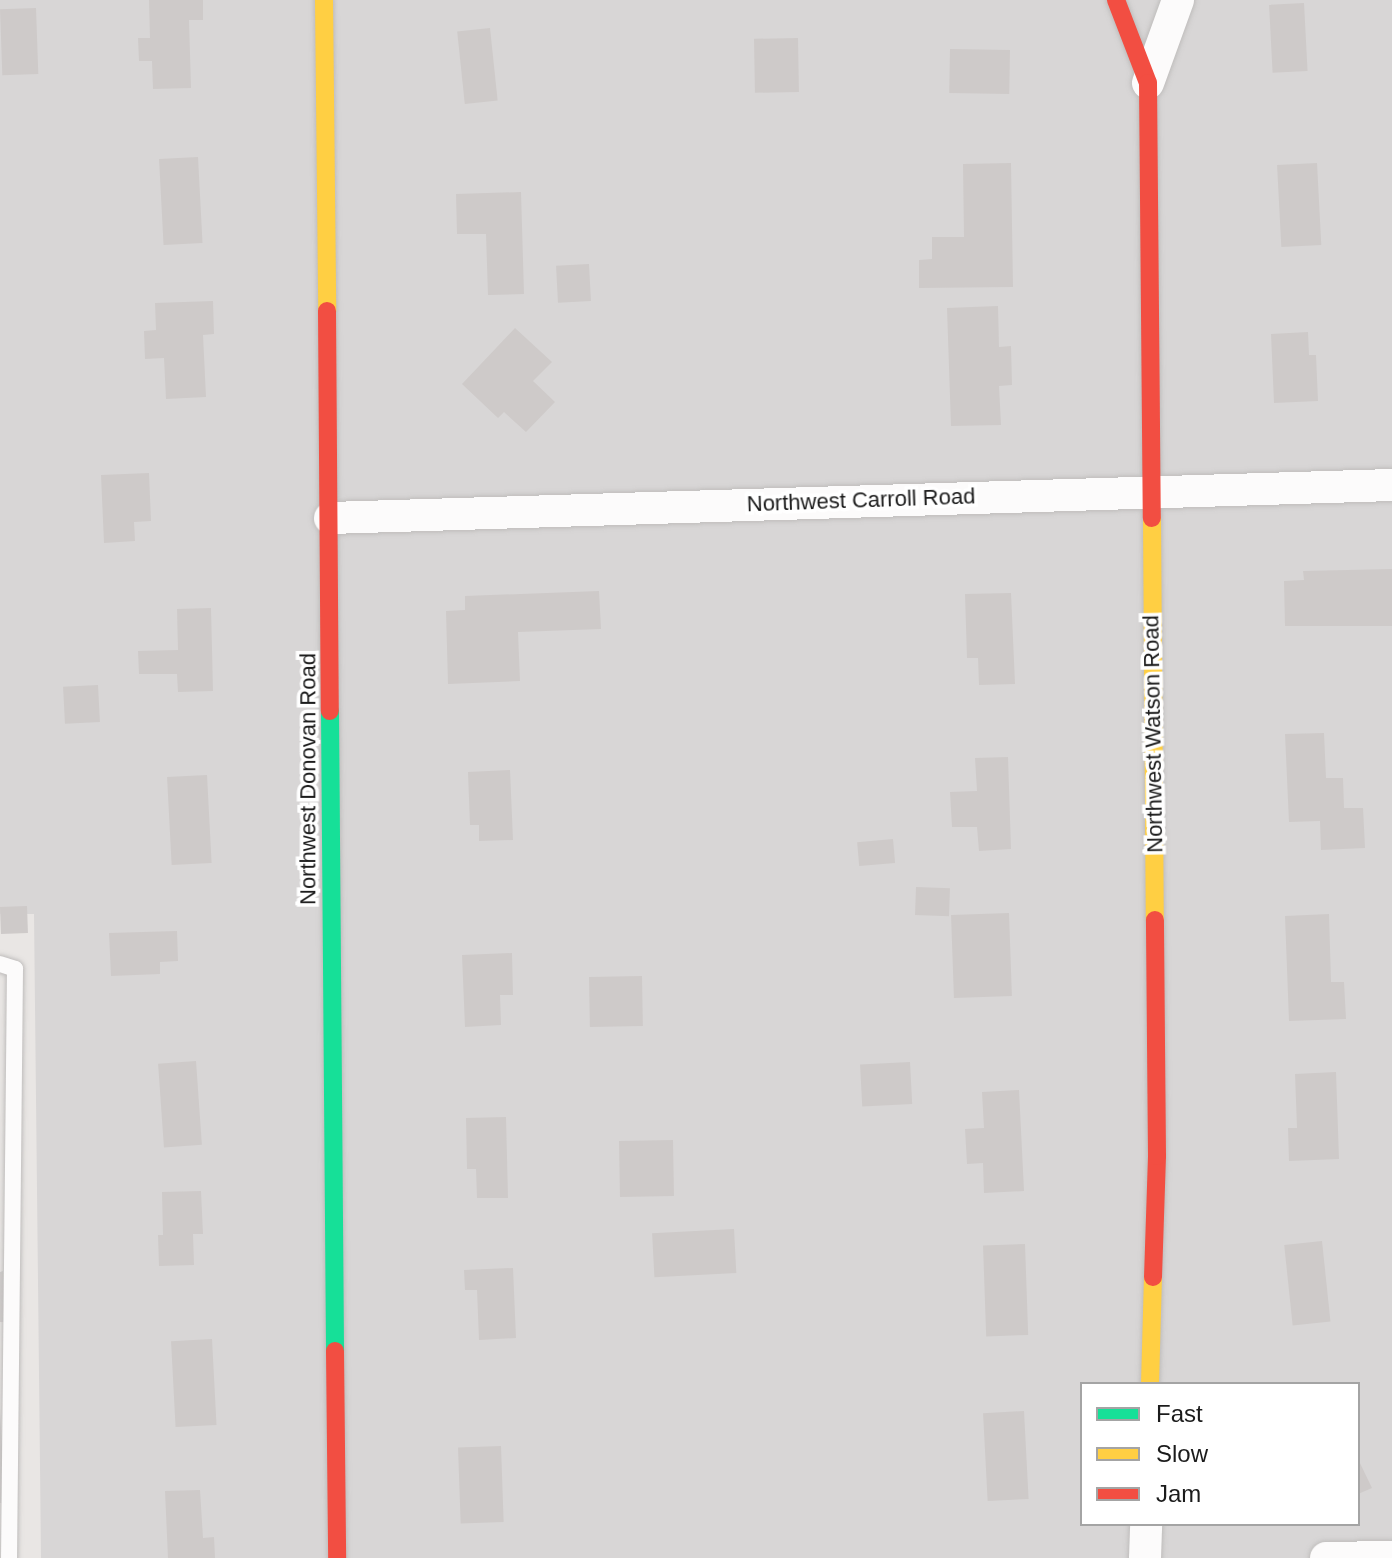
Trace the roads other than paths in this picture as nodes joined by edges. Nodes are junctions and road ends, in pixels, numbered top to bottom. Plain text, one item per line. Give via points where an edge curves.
1 (324, 0) edge
2 (1116, 0) edge
3 (1178, 0) edge
4 (1148, 83) junction
5 (1392, 485) edge
6 (1150, 491) junction
7 (330, 518) junction
8 (0, 964) edge
9 (1150, 1382) edge
10 (1146, 1526) edge
11 (1392, 1557) edge
12 (9, 1558) edge
13 (337, 1558) edge
14 (1145, 1558) edge
15 (1326, 1558) edge

1 - 7 street, Northwest Donovan Road
2 - 4 street, Northwest Watson Road
3 - 4 street, Northwest Watson Road
4 - 6 street, Northwest Watson Road
5 - 6 street, Northwest Carroll Road
6 - 7 street, Northwest Carroll Road
6 - 9 street, Northwest Watson Road via 1157,1140
7 - 13 street, Northwest Donovan Road
8 - 12 lane via 15,969
10 - 14 street
11 - 15 street

